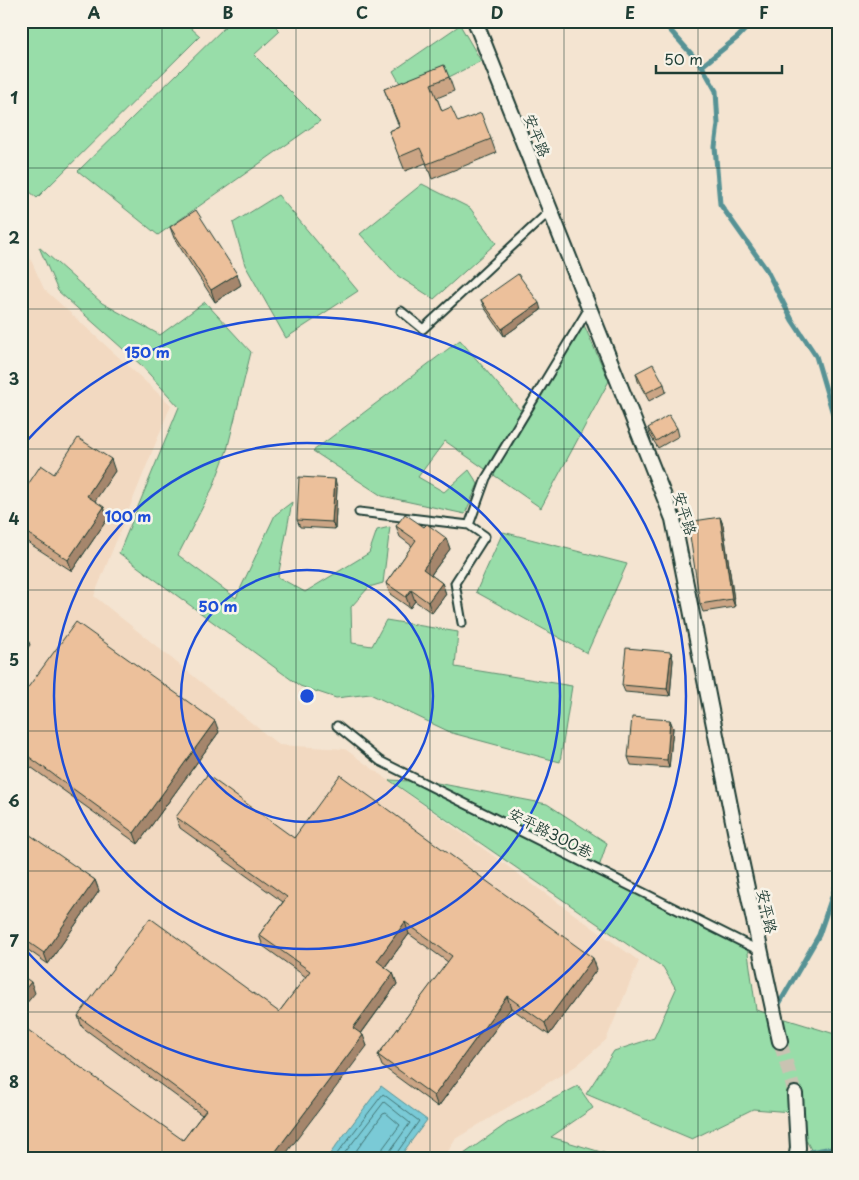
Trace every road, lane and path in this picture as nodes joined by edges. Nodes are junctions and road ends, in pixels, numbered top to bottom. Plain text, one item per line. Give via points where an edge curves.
1 (475, 21) edge
2 (551, 210) junction
3 (590, 308) junction
4 (401, 312) dead end
5 (359, 512) dead end
6 (469, 524) junction
7 (462, 623) dead end
8 (337, 726) dead end
9 (760, 951) junction
10 (780, 1041) tunnel mouth
11 (795, 1094) tunnel mouth
12 (796, 1159) edge

1 - 2 street, 安平路
2 - 3 street, 安平路
2 - 4 lane via 423,329
3 - 6 lane via 486,478
3 - 9 street, 安平路 via 673,519
5 - 6 lane
6 - 7 lane via 486,536 455,583
8 - 9 lane, 安平路300巷 via 380,761
9 - 10 street, 安平路
11 - 12 street

